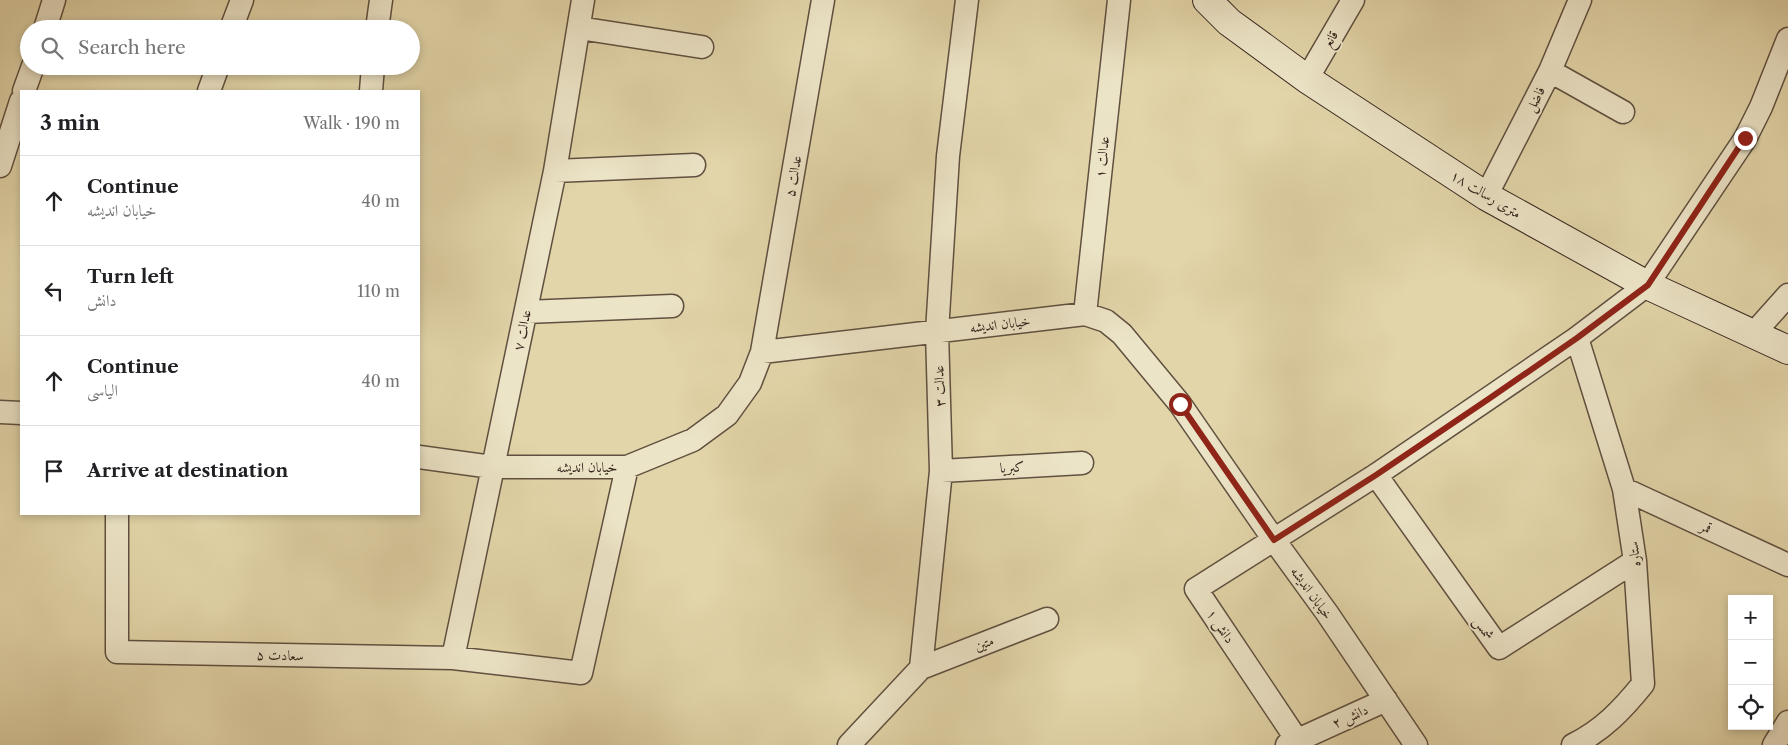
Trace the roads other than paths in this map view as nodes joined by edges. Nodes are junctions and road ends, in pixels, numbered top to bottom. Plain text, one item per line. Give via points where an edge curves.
1 (54, 0) edge
2 (242, 0) edge
3 (381, 0) edge
4 (583, 0) edge
5 (823, 0) edge
6 (967, 0) edge
7 (1119, 0) edge
8 (1207, 0) edge
9 (1353, 0) edge
10 (1580, 0) edge
11 (48, 20) edge
12 (234, 20) edge
13 (378, 20) edge
14 (579, 28) junction
15 (1788, 39) edge
16 (702, 47) dead end
17 (1550, 71) junction
18 (30, 75) edge
19 (215, 75) edge
20 (372, 75) edge
21 (1307, 79) junction
22 (24, 90) edge
23 (209, 90) edge
24 (371, 90) edge
25 (20, 104) edge
26 (1623, 112) dead end
27 (694, 165) dead end
28 (0, 166) edge
29 (554, 171) junction
30 (1486, 196) junction
31 (1648, 285) junction
32 (1788, 296) edge
33 (672, 306) dead end
34 (526, 312) junction
35 (1085, 314) junction
36 (937, 332) junction
37 (1754, 333) junction
38 (1577, 338) junction
39 (1788, 350) edge
40 (762, 352) junction
41 (0, 412) edge
42 (20, 413) edge
43 (420, 457) edge
44 (1082, 463) dead end
45 (492, 467) junction
46 (627, 467) junction
47 (942, 471) junction
48 (1376, 475) junction
49 (1624, 489) junction
50 (117, 515) edge
51 (1274, 540) junction
52 (1635, 561) junction
53 (1788, 565) edge
54 (1047, 619) dead end
55 (453, 658) junction
56 (921, 668) junction
57 (1386, 700) junction
58 (1788, 722) edge
59 (1292, 743) edge
60 (850, 745) edge
61 (1416, 745) edge
62 (1572, 745) edge
63 (1774, 745) edge

1 - 11 street
2 - 12 street
3 - 13 street
4 - 14 street, عدالت ۷
5 - 40 street, عدالت ۵
6 - 36 street, عدالت ۳ via 948,156
7 - 35 street, عدالت ۱
8 - 21 street, ۱۸ متری رسالت via 1229,22
9 - 21 street, قانع
10 - 17 street, فاضل
14 - 16 street
14 - 29 street, عدالت ۷
15 - 31 street via 1745,138
17 - 26 street
17 - 30 street, فاضل
18 - 22 street
19 - 23 street
20 - 24 street
21 - 30 street, ۱۸ متری رسالت
25 - 28 street
27 - 29 street
29 - 34 street, عدالت ۷
30 - 31 street, ۱۸ متری رسالت
31 - 37 street, ۱۸ متری رسالت
31 - 38 street
32 - 37 street
33 - 34 street
34 - 45 street, عدالت ۷
35 - 36 street, خیابان اندیشه
35 - 51 street, خیابان اندیشه via 1106,321 1141,355 1180,404
36 - 40 street, خیابان اندیشه
36 - 47 street, عدالت ۳
37 - 39 street, ۱۸ متری رسالت
38 - 48 street
38 - 49 street, ستاره
40 - 46 street, خیابان اندیشه via 750,384 727,415 693,440
41 - 42 street
43 - 45 street, خیابان اندیشه
44 - 47 street, کبریا
45 - 46 street, خیابان اندیشه
45 - 55 street, عدالت ۷
46 - 55 street, سعادت ۵ via 581,673
47 - 56 street, عدالت ۳
48 - 51 street
48 - 52 street, شمس via 1499,648
49 - 52 street, ستاره
49 - 53 street, قمر
50 - 55 street, سعادت ۵ via 116,652
51 - 57 street, خیابان اندیشه
51 - 59 street, دانش ۱ via 1196,589
52 - 62 street, ستاره via 1643,684 1622,709 1590,736
54 - 56 street, متین
56 - 60 street
57 - 59 street, دانش ۲
57 - 61 street, خیابان اندیشه
58 - 63 street

